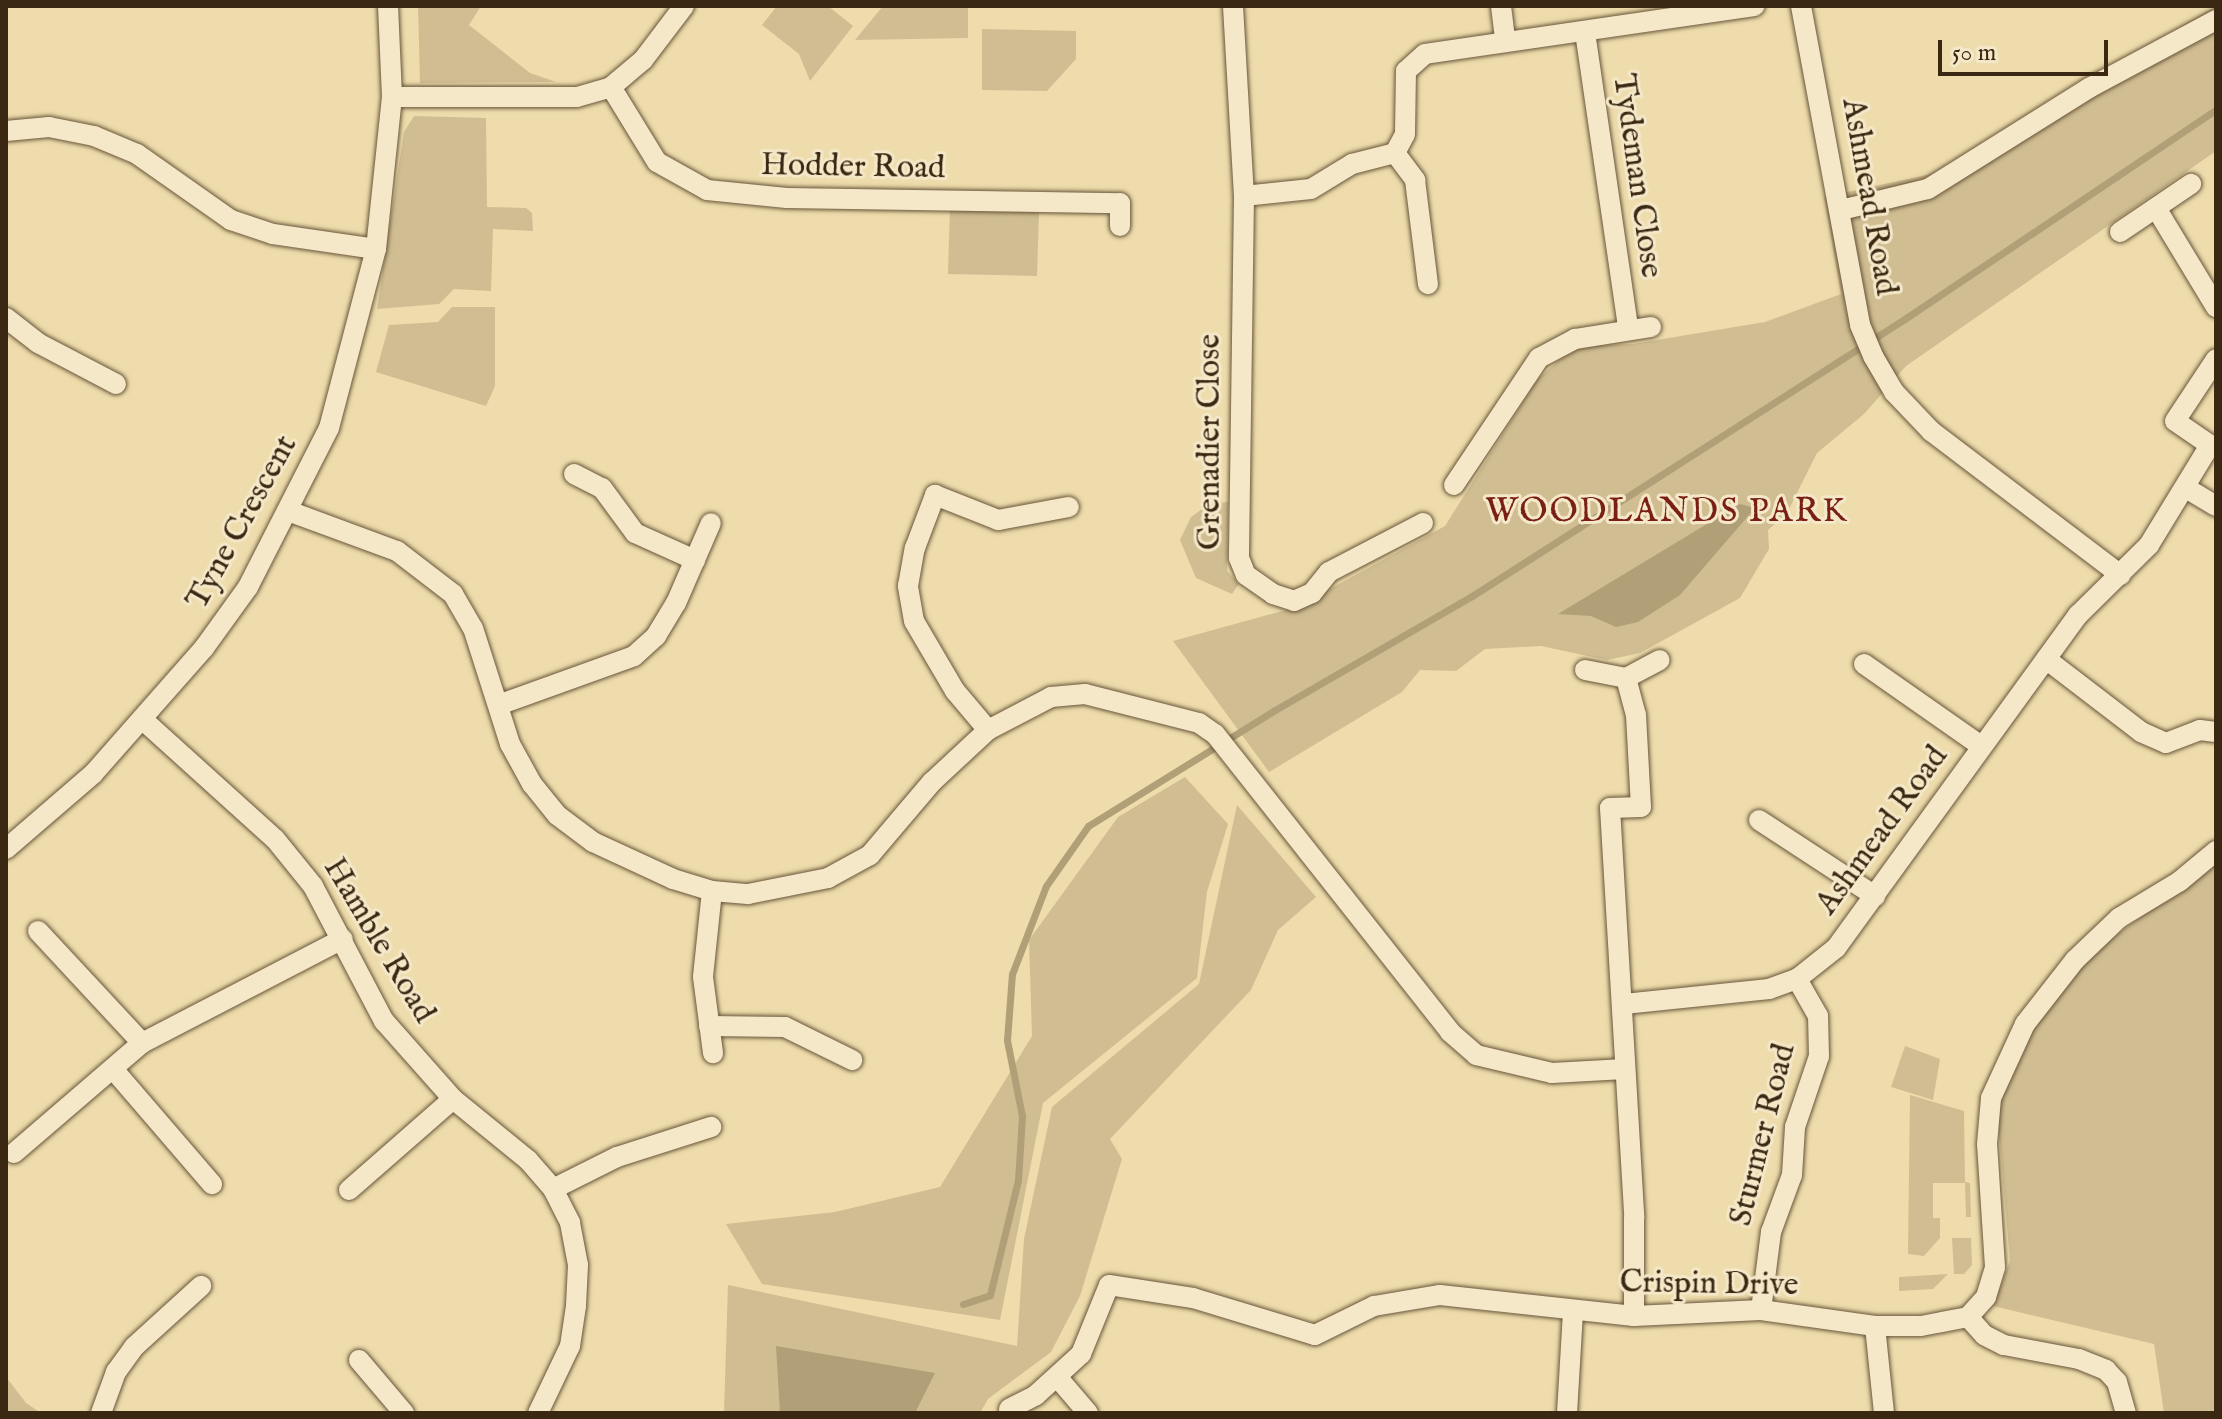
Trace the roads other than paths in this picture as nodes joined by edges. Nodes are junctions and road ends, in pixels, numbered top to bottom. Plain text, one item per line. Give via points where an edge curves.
1 (388, 6) edge
2 (684, 6) edge
3 (1233, 6) edge
4 (1501, 6) edge
5 (1755, 6) edge
6 (1801, 6) edge
7 (2216, 20) edge
8 (1585, 32) junction
9 (1505, 39) junction
10 (611, 87) junction
11 (392, 97) junction
12 (6, 131) edge
13 (1395, 153) junction
14 (2191, 184) dead end
15 (1244, 196) junction
16 (2156, 208) junction
17 (1841, 210) junction
18 (1120, 226) dead end
19 (2120, 232) dead end
20 (376, 249) junction
21 (1428, 284) dead end
22 (2216, 307) edge
23 (6, 318) edge
24 (1651, 327) dead end
25 (1628, 328) junction
26 (2216, 359) edge
27 (116, 384) dead end
28 (574, 474) dead end
29 (1454, 485) dead end
30 (2186, 488) junction
31 (2216, 506) edge
32 (1069, 507) dead end
33 (291, 512) junction
34 (711, 523) dead end
35 (1423, 523) dead end
36 (695, 560) junction
37 (2121, 575) junction
38 (2046, 659) junction
39 (1660, 660) dead end
40 (1864, 664) dead end
41 (1585, 670) dead end
42 (1626, 678) junction
43 (501, 704) junction
44 (142, 719) junction
45 (988, 730) junction
46 (2216, 732) edge
47 (1981, 746) junction
48 (1759, 820) dead end
49 (6, 849) edge
50 (2216, 851) edge
51 (712, 891) junction
52 (1875, 896) junction
53 (38, 931) dead end
54 (343, 939) junction
55 (1797, 979) junction
56 (1624, 1004) junction
57 (709, 1026) junction
58 (142, 1043) junction
59 (713, 1053) dead end
60 (852, 1060) dead end
61 (113, 1069) junction
62 (1625, 1069) junction
63 (453, 1099) junction
64 (711, 1127) dead end
65 (14, 1153) dead end
66 (212, 1184) dead end
67 (553, 1189) junction
68 (349, 1190) dead end
69 (201, 1286) dead end
70 (1761, 1310) junction
71 (1573, 1311) junction
72 (1634, 1316) junction
73 (1968, 1317) junction
74 (1875, 1326) junction
75 (359, 1360) dead end
76 (1058, 1378) junction
77 (1009, 1409) dead end
78 (101, 1413) edge
79 (404, 1413) edge
80 (538, 1413) edge
81 (1088, 1413) edge
82 (1567, 1413) edge
83 (1884, 1413) edge
84 (2126, 1413) edge

1 - 11 street, Tyne Crescent
2 - 10 street via 643,60
3 - 15 street, Grenadier Close
4 - 9 street
5 - 8 street
6 - 17 street, Ashmead Road
7 - 17 street via 2089,88 1928,189
8 - 9 street
8 - 25 street, Tydeman Close
9 - 13 street via 1425,54 1406,71 1405,134
10 - 11 street via 577,97
10 - 18 street, Hodder Road via 657,162 701,188 730,196 1120,203
11 - 20 street, Tyne Crescent
12 - 20 street via 49,127 94,136 137,154 231,220 273,234
13 - 15 street via 1352,164 1311,189
13 - 21 street via 1415,180
14 - 16 street
15 - 35 street, Grenadier Close via 1239,558 1246,575 1294,601 1312,593 1329,572
16 - 19 street
16 - 22 street
17 - 37 street, Ashmead Road via 1863,333 1894,392 1931,431
20 - 33 street, Tyne Crescent via 329,428
23 - 27 street via 38,343
24 - 25 street, Tydeman Close
25 - 29 street, Tydeman Close via 1575,339 1539,358
26 - 30 street via 2175,421 2210,445
28 - 36 street via 602,488 635,533
30 - 31 street
30 - 37 street via 2149,545
32 - 45 street via 998,520 935,495 920,534 908,586 914,621 955,691
33 - 43 street via 397,551 453,594 473,628
33 - 44 street, Tyne Crescent via 222,624
34 - 36 street
36 - 43 street via 656,636 634,656
37 - 38 street, Ashmead Road via 2078,615
38 - 46 street via 2141,732 2166,743 2200,730
38 - 47 street, Ashmead Road
39 - 42 street
40 - 47 street
41 - 42 street
42 - 56 street via 1636,715 1641,807 1610,808
43 - 51 street via 510,744 557,815 593,842
44 - 49 street, Tyne Crescent via 93,774
44 - 54 street, Hamble Road via 275,839 313,886
45 - 51 street via 932,782 870,855 828,878 788,889
45 - 62 street via 1051,697 1085,694 1199,723 1215,734 1450,1032 1476,1055 1552,1073
47 - 52 street, Ashmead Road
48 - 52 street
50 - 73 street via 2180,881 2119,918 2075,960 2025,1024 1991,1098 1987,1144 1995,1267 1986,1297
51 - 57 street via 703,977
52 - 55 street, Ashmead Road via 1836,948
53 - 58 street
54 - 58 street
54 - 63 street, Hamble Road via 384,1021
55 - 56 street, Ashmead Road via 1769,989
55 - 70 street, Sturmer Road via 1818,1016 1819,1056 1795,1127 1792,1175 1771,1232
56 - 62 street
57 - 59 street
57 - 60 street via 785,1027
58 - 61 street
61 - 65 street
61 - 66 street
62 - 72 street
63 - 67 street, Hamble Road via 528,1160
63 - 68 street
64 - 67 street via 617,1157
67 - 80 street, Hamble Road via 570,1223 578,1265 576,1306 570,1346
69 - 78 street via 134,1347 116,1372
70 - 72 street, Crispin Drive
70 - 74 street, Crispin Drive
71 - 72 street, Crispin Drive
71 - 76 street, Crispin Drive via 1440,1295 1374,1306 1315,1335 1193,1298 1109,1285 1081,1354
71 - 82 street
73 - 74 street, Crispin Drive
73 - 84 street via 1984,1335 2004,1345 2079,1359 2106,1370 2117,1382
74 - 83 street
75 - 79 street
76 - 77 street, Crispin Drive
76 - 81 street

